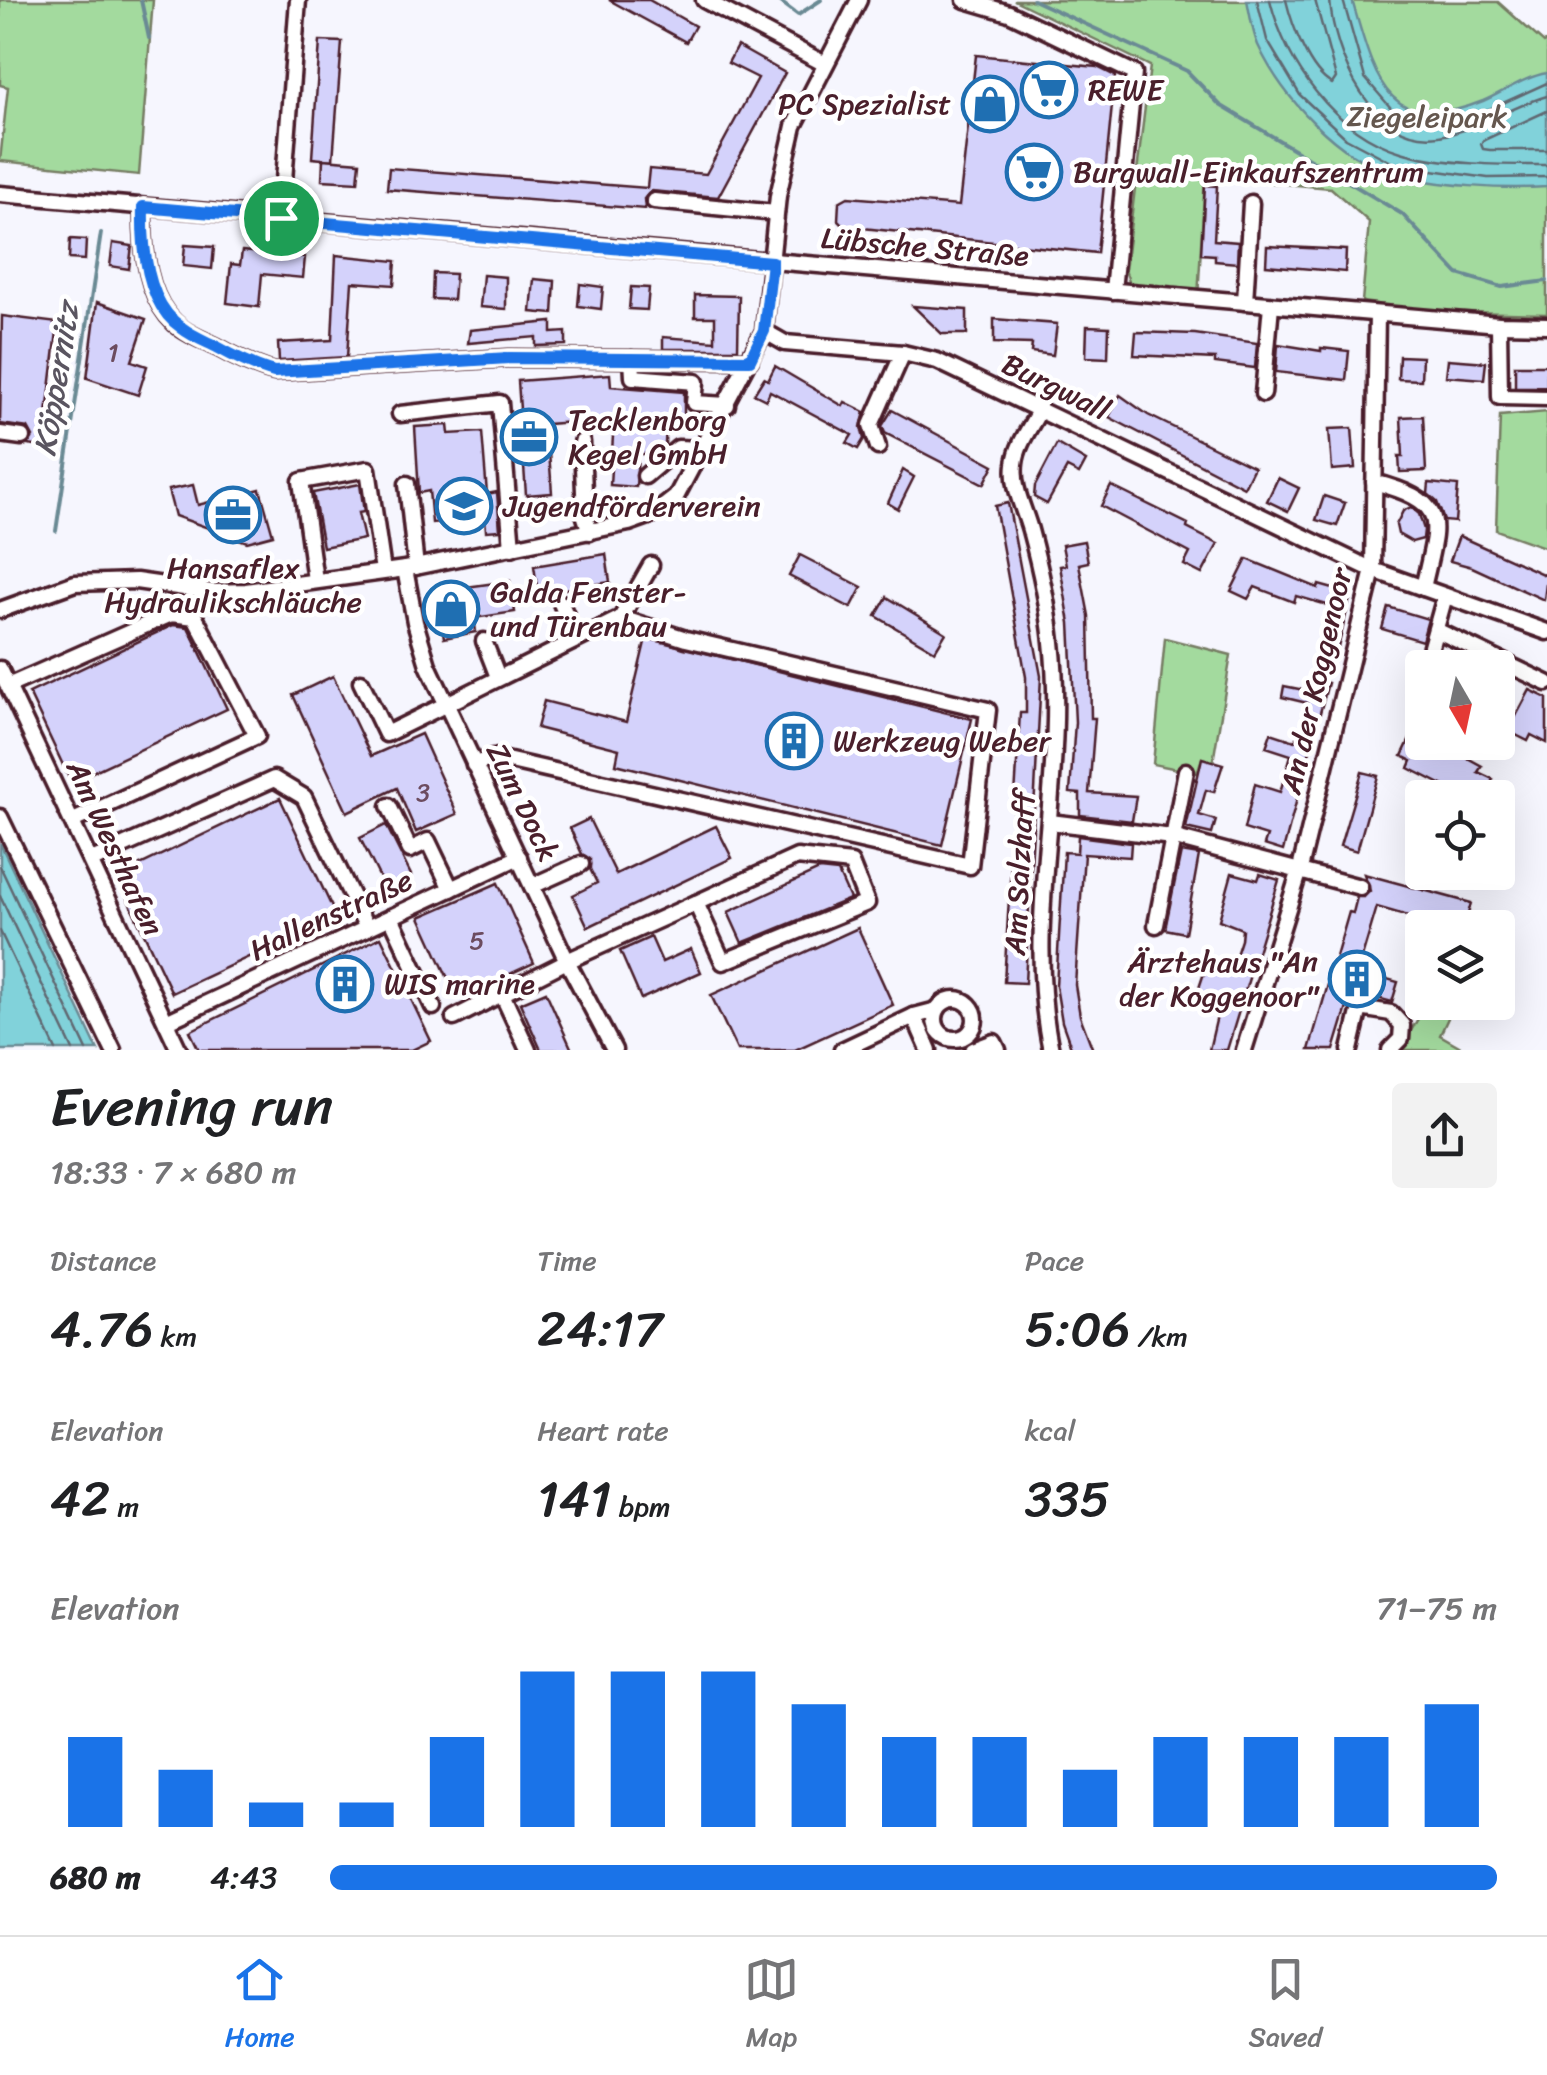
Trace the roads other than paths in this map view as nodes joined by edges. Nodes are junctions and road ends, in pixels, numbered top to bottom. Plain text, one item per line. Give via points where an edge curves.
1 (298, 0) edge
2 (704, 0) edge
3 (859, 0) edge
4 (965, 0) edge
5 (825, 64) junction
6 (0, 194) edge
7 (654, 201) dead end
8 (1251, 203) dead end
9 (143, 207) junction
10 (776, 213) junction
11 (281, 218) junction
12 (772, 262) junction
13 (1112, 291) junction
14 (1245, 302) junction
15 (1271, 305) junction
16 (1376, 314) junction
17 (1499, 324) junction
18 (1547, 325) edge
19 (764, 331) junction
20 (904, 352) junction
21 (632, 360) junction
22 (750, 360) junction
23 (1263, 394) dead end
24 (1547, 398) edge
25 (727, 405) junction
26 (1040, 409) junction
27 (400, 414) dead end
28 (0, 434) edge
29 (22, 437) dead end
30 (582, 442) dead end
31 (878, 447) dead end
32 (702, 450) junction
33 (645, 476) dead end
34 (1374, 482) junction
35 (407, 484) dead end
36 (590, 532) junction
37 (512, 548) junction
38 (652, 566) dead end
39 (410, 568) junction
40 (1373, 570) junction
41 (383, 571) junction
42 (315, 580) junction
43 (1422, 588) junction
44 (1445, 596) junction
45 (561, 603) dead end
46 (0, 610) edge
47 (621, 618) junction
48 (1436, 630) junction
49 (1547, 632) edge
50 (576, 640) junction
51 (484, 641) dead end
52 (1430, 650) edge
53 (0, 669) edge
54 (498, 677) junction
55 (362, 682) dead end
56 (1547, 683) edge
57 (8, 686) junction
58 (445, 702) junction
59 (474, 765) junction
60 (1186, 771) dead end
61 (389, 806) dead end
62 (0, 818) edge
63 (73, 821) junction
64 (1050, 822) junction
65 (1172, 837) junction
66 (519, 857) junction
67 (92, 860) junction
68 (581, 864) dead end
69 (1299, 872) junction
70 (532, 886) junction
71 (1360, 887) dead end
72 (451, 889) junction
73 (696, 903) junction
74 (391, 918) junction
75 (1156, 926) dead end
76 (367, 928) junction
77 (567, 960) junction
78 (502, 994) junction
79 (433, 1006) dead end
80 (936, 1010) dead end
81 (914, 1016) junction
82 (454, 1018) dead end
83 (166, 1022) junction
84 (852, 1048) edge
85 (113, 1050) edge
86 (179, 1050) edge
87 (528, 1050) edge
88 (614, 1050) edge
89 (929, 1050) edge
90 (973, 1050) edge
91 (998, 1050) edge
92 (1051, 1050) edge
93 (1244, 1050) edge
94 (1350, 1050) edge
95 (1390, 1050) edge

1 - 11 street via 288,50
2 - 5 street
3 - 5 street
4 - 13 street via 1009,13 1134,72
5 - 10 street via 794,126
6 - 9 street, Lübsche Straße
7 - 10 street
8 - 14 street
9 - 11 street, Lübsche Straße
9 - 21 street via 145,248 162,309 180,328 254,366 274,372 509,358
10 - 12 street
11 - 12 street, Lübsche Straße
12 - 13 street, Lübsche Straße
12 - 19 street
13 - 14 street, Lübsche Straße
14 - 15 street, Lübsche Straße
15 - 16 street, Lübsche Straße
15 - 23 street
16 - 17 street, Lübsche Straße
16 - 34 street, An der Koggenoor
17 - 18 street, Lübsche Straße
17 - 24 street via 1500,397
19 - 20 street, Burgwall via 785,343
19 - 22 street
20 - 26 street, Burgwall
20 - 31 street via 871,425
21 - 22 street
21 - 25 street via 632,377 696,382 694,403
22 - 25 street
25 - 32 street
26 - 40 street, Burgwall
26 - 64 street, Am Salzhaff via 1014,467 1053,644
27 - 37 street via 500,404
28 - 29 street
30 - 36 street
32 - 33 street via 678,448
32 - 36 street via 676,497 654,514
34 - 40 street, An der Koggenoor
34 - 43 street via 1425,501 1434,515
35 - 39 street, Zum Dock
36 - 37 street
37 - 39 street
38 - 47 street
39 - 41 street
39 - 58 street, Zum Dock via 415,622
40 - 43 street, Burgwall
40 - 69 street, An der Koggenoor
41 - 42 street
41 - 42 street via 368,469 302,481
42 - 46 street via 212,592 92,581
43 - 44 street, Burgwall
44 - 48 street
44 - 49 street, Burgwall
45 - 50 street
47 - 50 street
47 - 59 street via 988,710 970,866 493,757
48 - 52 street
48 - 56 street
50 - 54 street
51 - 54 street
53 - 57 street, Am Westhafen
54 - 58 street
55 - 58 street via 386,734
57 - 63 street, Am Westhafen
57 - 63 street via 171,614 195,617 256,736
58 - 59 street, Zum Dock
59 - 66 street, Zum Dock
60 - 65 street
61 - 72 street via 410,850 428,841
62 - 85 street
63 - 67 street, Am Westhafen
64 - 65 street
64 - 92 street, Am Salzhaff via 1041,984
65 - 69 street
65 - 75 street
66 - 70 street, Zum Dock
66 - 72 street, Hallenstraße
67 - 76 street via 274,779 304,796
67 - 83 street, Am Westhafen
68 - 70 street
69 - 71 street
69 - 93 street, An der Koggenoor
70 - 77 street, Zum Dock
72 - 74 street, Hallenstraße
73 - 73 street via 796,857 851,863 867,902 723,962
73 - 77 street
74 - 76 street, Hallenstraße
74 - 79 street
76 - 83 street, Hallenstraße
77 - 78 street
77 - 88 street, Zum Dock
78 - 82 street
78 - 87 street
80 - 81 street
81 - 84 street
81 - 89 street
83 - 86 street, Am Westhafen
90 - 91 street via 994,1042
94 - 95 street via 1360,1008 1391,1014 1402,1024

